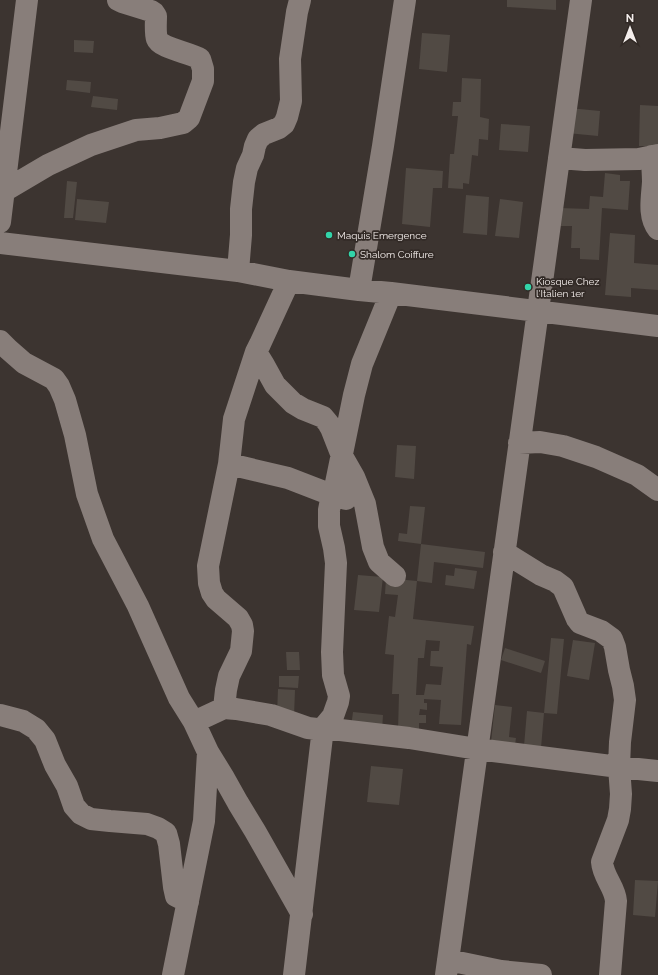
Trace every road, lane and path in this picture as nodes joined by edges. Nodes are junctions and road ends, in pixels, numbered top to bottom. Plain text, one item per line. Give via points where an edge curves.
1 (27, 0) edge
2 (118, 0) edge
3 (300, 0) edge
4 (405, 0) edge
5 (580, 0) edge
6 (655, 156) edge
7 (559, 158) junction
8 (4, 191) junction
9 (0, 222) edge
10 (658, 229) edge
11 (0, 243) edge
12 (238, 271) junction
13 (289, 281) junction
14 (359, 290) junction
15 (391, 293) junction
16 (538, 312) junction
17 (658, 326) edge
18 (0, 341) edge
19 (256, 352) junction
20 (519, 443) junction
21 (342, 456) junction
22 (229, 464) junction
23 (615, 465) junction
24 (658, 471) edge
25 (658, 490) edge
26 (332, 496) junction
27 (365, 504) junction
28 (504, 552) junction
29 (395, 576) dead end
30 (224, 708) junction
31 (0, 715) edge
32 (194, 722) junction
33 (323, 728) junction
34 (477, 749) junction
35 (208, 752) junction
36 (639, 769) edge
37 (658, 788) edge
38 (188, 902) junction
39 (302, 914) junction
40 (447, 967) edge
41 (173, 975) edge
42 (294, 975) edge
43 (541, 975) edge
44 (610, 975) edge

1 - 8 street
2 - 8 street via 154,13 159,43 200,59 203,80 189,118 183,123 136,130 92,145 48,165
3 - 12 street via 290,58 291,101 287,117 279,128 258,139 247,168 241,209
4 - 14 street
5 - 7 street
6 - 7 street via 639,159
6 - 10 street via 652,216
7 - 16 street
8 - 9 street
11 - 12 street
12 - 13 street
13 - 14 street
13 - 19 street
14 - 15 street
15 - 16 street
15 - 21 street via 362,364
16 - 17 street
16 - 20 street
18 - 32 street via 24,363 54,379 59,386 75,435 87,494 103,539 138,606 179,698
19 - 21 street via 274,385 293,403 323,417 328,423
19 - 22 street via 234,419
20 - 23 street via 540,442 563,446
20 - 28 street
21 - 26 street
21 - 27 street
22 - 26 street via 288,478
22 - 30 street via 208,566 212,593 238,618 243,631 241,651 229,676
23 - 24 street
23 - 25 street via 637,475
26 - 27 street
26 - 33 street via 329,526 336,563 332,652 333,675 339,696 333,716
27 - 29 street via 378,562
28 - 34 street
28 - 36 street via 563,587 580,623 601,631 612,639 625,700 620,742
30 - 32 street
30 - 33 street via 271,715 308,728
31 - 38 street via 23,721 36,729 45,740 74,806 81,814 91,819 110,822 147,824 166,833 176,896
32 - 35 street
33 - 34 street
33 - 39 street
34 - 36 street
34 - 40 street
35 - 38 street via 204,821
35 - 39 street
36 - 37 street
36 - 44 street via 621,794 618,820 602,862 616,901
38 - 41 street
39 - 42 street
40 - 43 street

